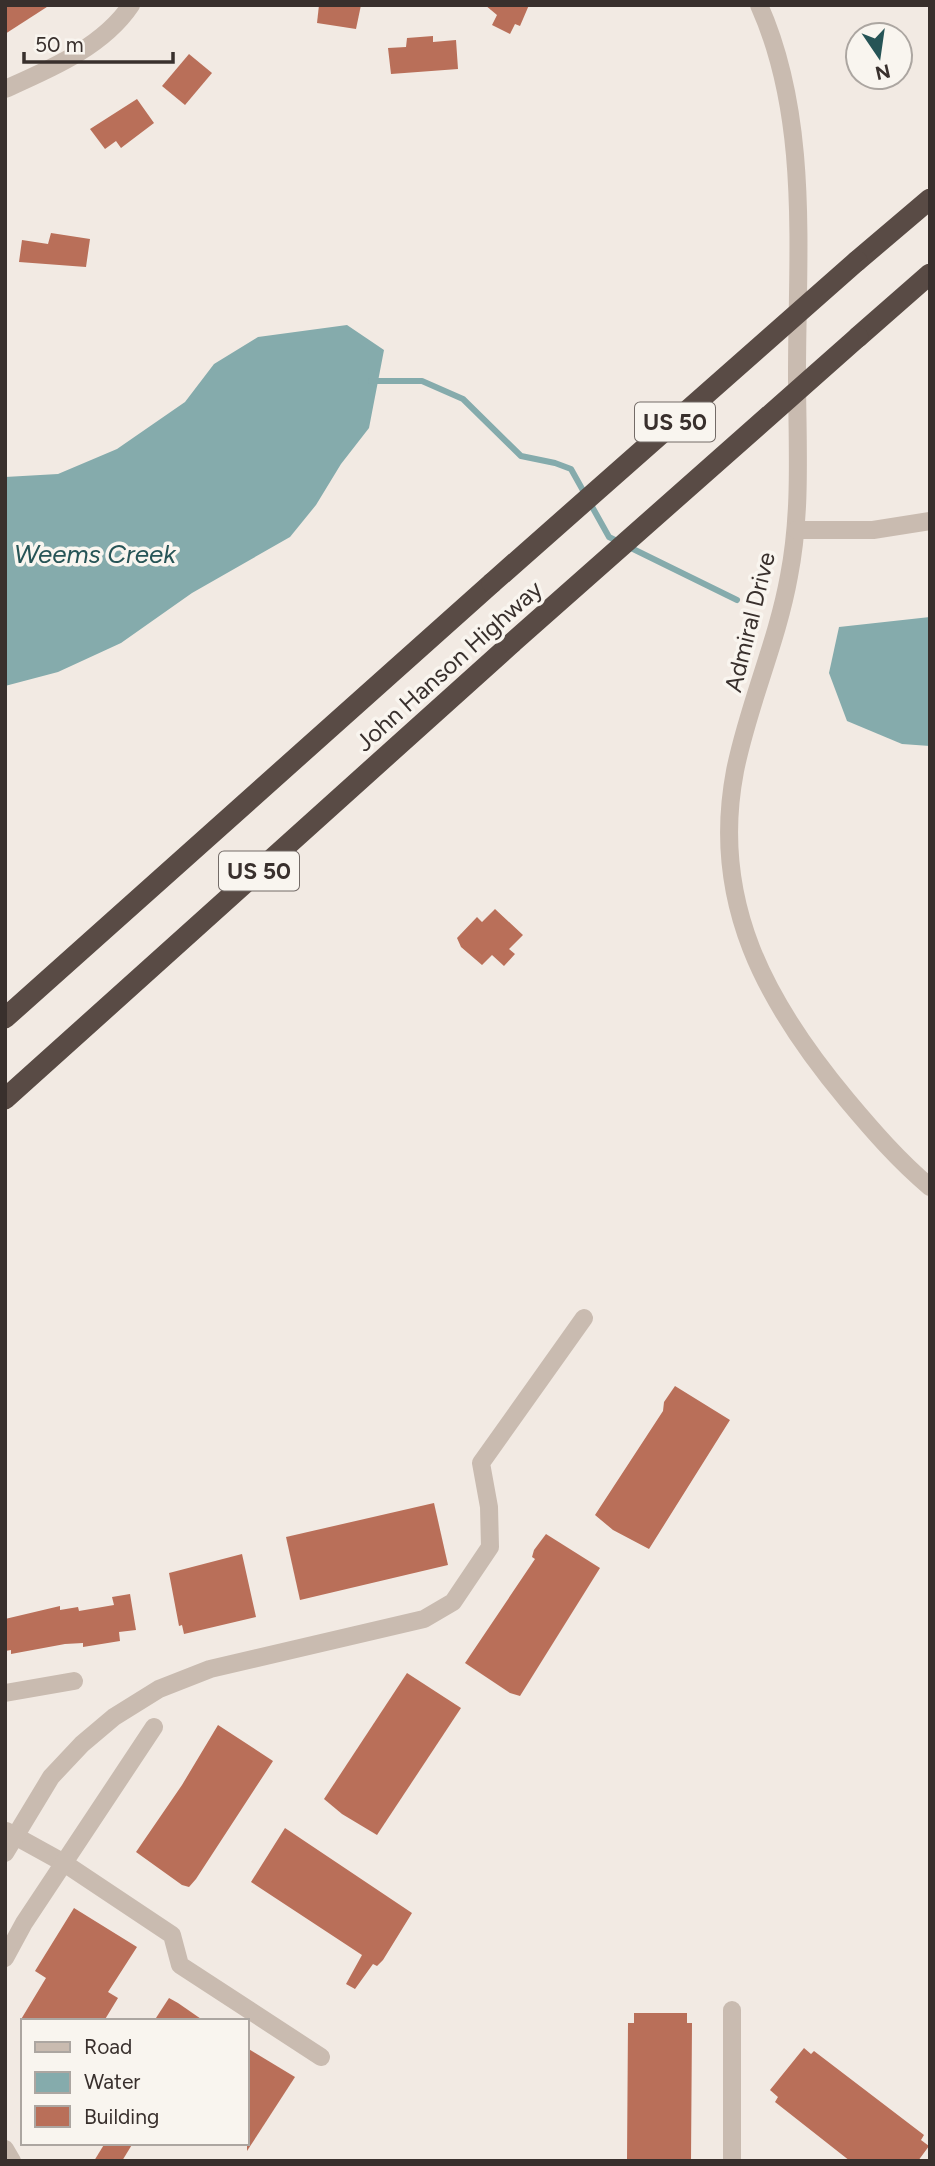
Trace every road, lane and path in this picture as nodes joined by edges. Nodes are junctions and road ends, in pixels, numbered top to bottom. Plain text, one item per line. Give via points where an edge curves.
1 (131, 5) edge
2 (759, 5) edge
3 (5, 89) edge
4 (930, 199) edge
5 (930, 274) edge
6 (930, 521) edge
7 (796, 530) junction
8 (5, 1018) edge
9 (5, 1099) edge
10 (930, 1187) edge
11 (584, 1318) dead end
12 (74, 1681) dead end
13 (5, 1693) edge
14 (154, 1727) dead end
15 (10, 1833) edge
16 (5, 1853) edge
17 (64, 1863) junction
18 (5, 1958) edge
19 (732, 2010) dead end
20 (321, 2057) dead end
21 (5, 2149) edge
22 (12, 2161) edge
23 (732, 2161) edge

1 - 3 street via 120,22 61,63
2 - 7 street, Admiral Drive via 779,62 794,147
4 - 8 highway, John Hanson Highway / US 50, bridge
5 - 9 highway, John Hanson Highway / US 50, bridge
6 - 7 street via 873,530
7 - 10 street, Admiral Drive via 783,606 731,796 731,869 739,912 765,986 795,1034 891,1151
11 - 15 street via 481,1463 490,1546 453,1602 424,1619 210,1670 159,1689 82,1744
12 - 13 street
14 - 17 street
15 - 16 street
15 - 17 street
17 - 18 street
17 - 20 street via 172,1935 180,1965
19 - 23 street
21 - 22 street

